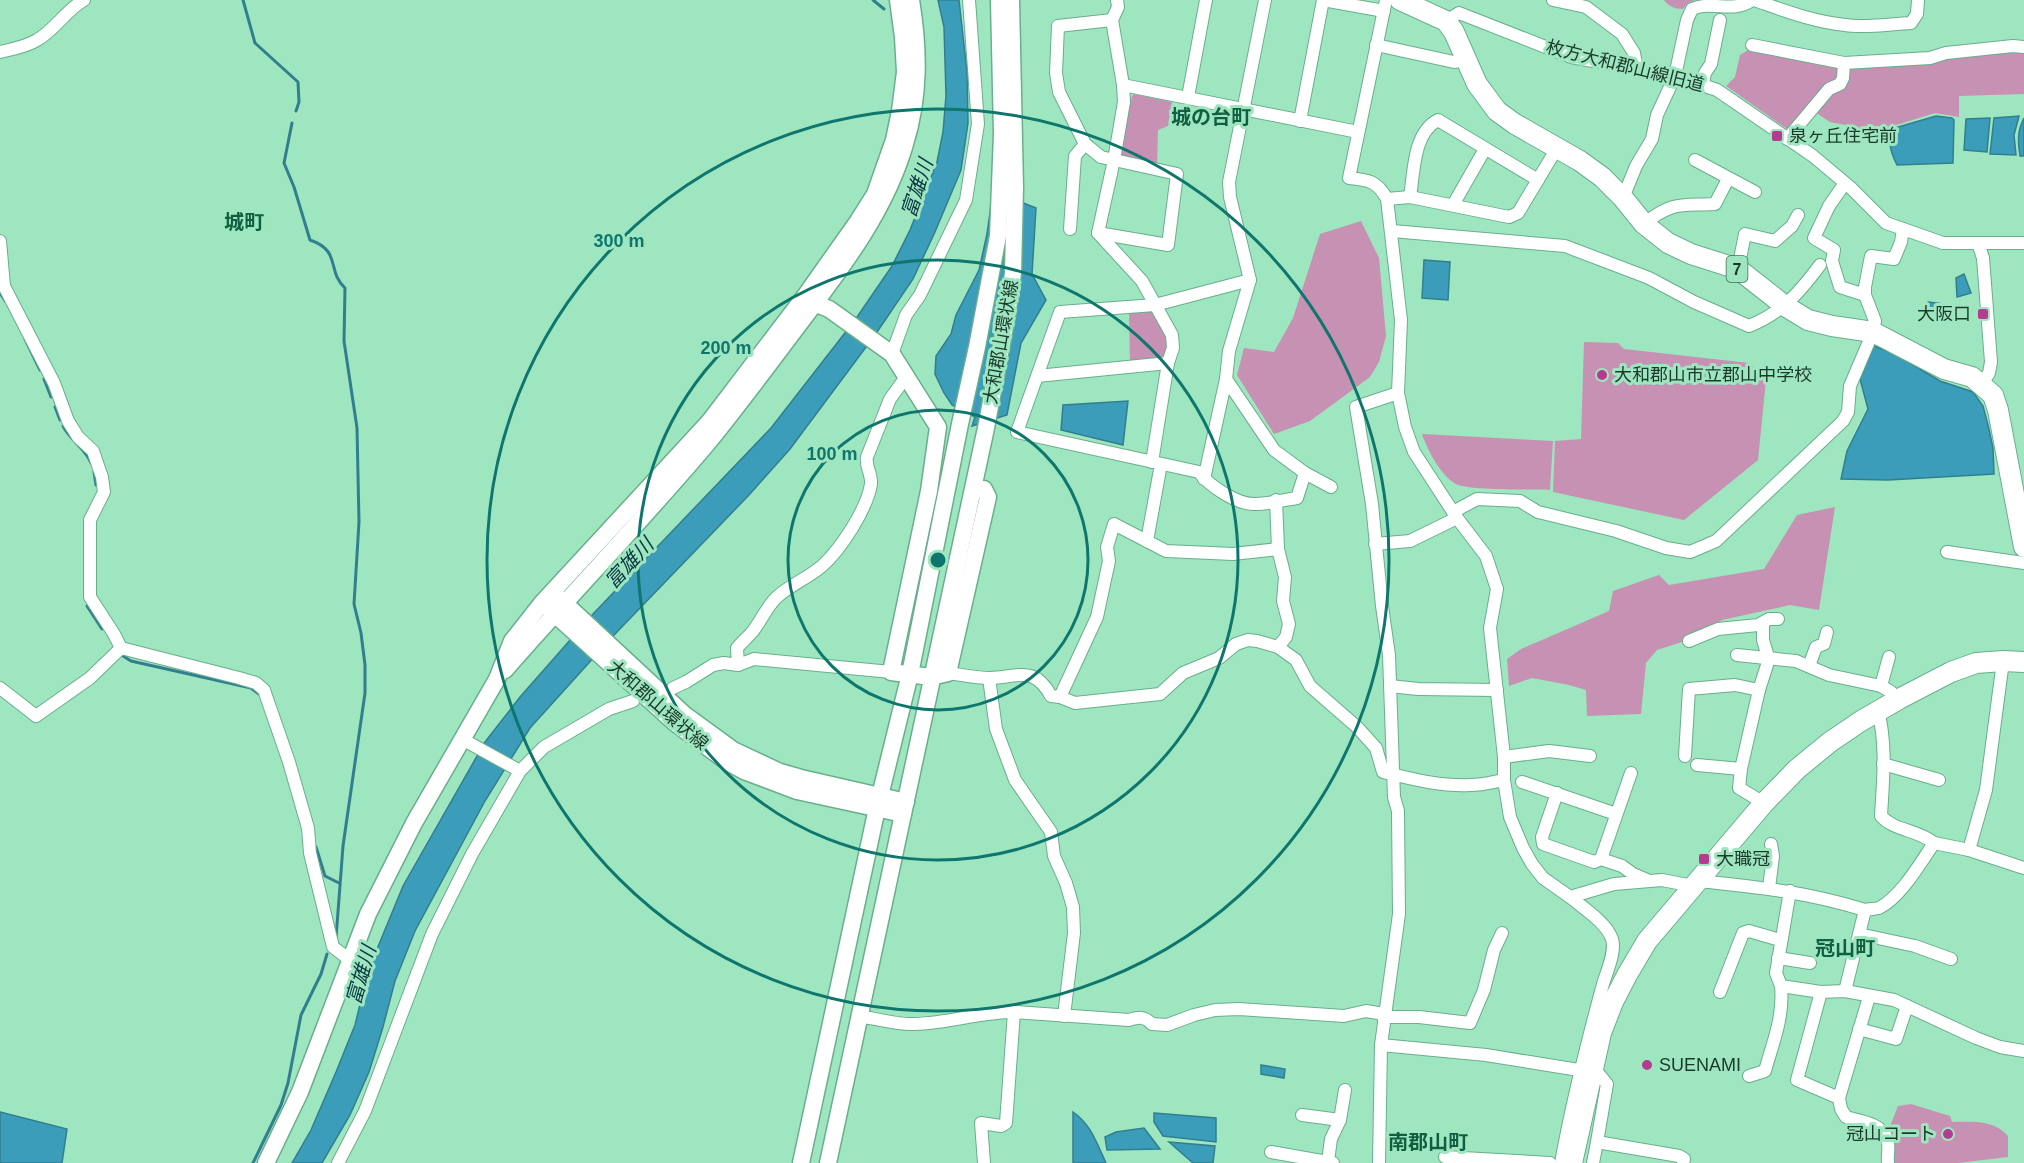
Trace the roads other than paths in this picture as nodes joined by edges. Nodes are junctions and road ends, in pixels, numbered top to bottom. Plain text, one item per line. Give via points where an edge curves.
1 (84, 0) edge
2 (898, 0) edge
3 (911, 0) edge
4 (969, 0) edge
5 (999, 0) edge
6 (1011, 0) edge
7 (1117, 0) edge
8 (1206, 0) edge
9 (1265, 0) edge
10 (1323, 0) edge
11 (1553, 0) edge
12 (1753, 0) edge
13 (1918, 0) edge
14 (1390, 4) edge
15 (1112, 20) junction
16 (1720, 20) dead end
17 (1446, 21) junction
18 (1376, 45) junction
19 (1752, 45) dead end
20 (2024, 47) edge
21 (0, 52) edge
22 (1466, 60) junction
23 (1844, 63) junction
24 (1637, 69) junction
25 (1675, 76) junction
26 (1703, 84) junction
27 (1123, 85) junction
28 (1188, 97) junction
29 (1243, 108) junction
30 (1300, 121) junction
31 (1358, 132) junction
32 (1787, 139) junction
33 (1085, 144) junction
34 (1557, 148) junction
35 (1485, 149) junction
36 (1114, 160) junction
37 (1695, 160) dead end
38 (1728, 179) junction
39 (1538, 180) junction
40 (1845, 183) junction
41 (1008, 188) junction
42 (1755, 192) dead end
43 (1410, 197) junction
44 (1623, 198) junction
45 (1387, 200) junction
46 (1453, 205) junction
47 (1798, 215) dead end
48 (1644, 224) junction
49 (1070, 228) dead end
50 (1903, 229) junction
51 (1392, 231) junction
52 (1098, 233) junction
53 (0, 241) edge
54 (1978, 243) junction
55 (2024, 243) edge
56 (1820, 265) dead end
57 (1738, 269) junction
58 (1250, 280) junction
59 (1865, 295) junction
60 (1155, 305) junction
61 (1785, 306) junction
62 (818, 307) junction
63 (1874, 332) junction
64 (888, 357) junction
65 (1168, 363) junction
66 (904, 374) junction
67 (1037, 376) junction
68 (1226, 379) junction
69 (1982, 384) junction
70 (1398, 393) junction
71 (1157, 463) junction
72 (1305, 473) junction
73 (1204, 479) junction
74 (969, 485) dead end
75 (1331, 487) dead end
76 (1276, 501) junction
77 (1455, 515) junction
78 (1147, 541) junction
79 (1375, 544) junction
80 (2024, 547) edge
81 (1278, 549) junction
82 (1947, 552) dead end
83 (2024, 563) edge
84 (554, 603) junction
85 (1778, 619) dead end
86 (1763, 623) junction
87 (1827, 632) dead end
88 (1689, 641) dead end
89 (1278, 647) junction
90 (121, 648) junction
91 (1737, 655) dead end
92 (1768, 657) junction
93 (1889, 657) dead end
94 (2003, 661) junction
95 (2024, 662) edge
96 (738, 665) junction
97 (1809, 666) junction
98 (891, 672) junction
99 (948, 673) junction
100 (910, 674) junction
101 (932, 677) junction
102 (989, 678) junction
103 (1390, 686) junction
104 (1881, 686) junction
105 (0, 688) edge
106 (673, 688) dead end
107 (1497, 690) junction
108 (1759, 690) junction
109 (1060, 697) junction
110 (1899, 699) junction
111 (633, 701) dead end
112 (1878, 711) junction
113 (468, 742) junction
114 (1590, 756) dead end
115 (1685, 756) dead end
116 (1504, 757) junction
117 (1883, 764) junction
118 (1697, 765) dead end
119 (1741, 769) junction
120 (520, 771) junction
121 (1630, 773) dead end
122 (1394, 774) junction
123 (1504, 780) junction
124 (1940, 780) dead end
125 (1522, 782) dead end
126 (1557, 793) junction
127 (878, 802) junction
128 (1764, 803) junction
129 (904, 808) junction
130 (1616, 814) junction
131 (1934, 843) junction
132 (1771, 844) dead end
133 (1970, 850) junction
134 (1601, 859) junction
135 (2024, 868) edge
136 (1648, 881) junction
137 (1695, 884) junction
138 (1769, 888) junction
139 (1790, 891) junction
140 (1570, 897) junction
141 (1865, 910) junction
142 (1502, 933) dead end
143 (1859, 934) junction
144 (1780, 940) junction
145 (1778, 958) junction
146 (1951, 959) dead end
147 (350, 960) junction
148 (1810, 963) dead end
149 (1781, 986) junction
150 (1845, 991) junction
151 (1720, 992) dead end
152 (1821, 992) junction
153 (1869, 997) junction
154 (1907, 1006) junction
155 (1014, 1011) junction
156 (1384, 1015) junction
157 (859, 1016) junction
158 (1064, 1016) junction
159 (1859, 1029) junction
160 (1381, 1045) junction
161 (2024, 1051) edge
162 (1588, 1070) junction
163 (1749, 1076) dead end
164 (1345, 1090) dead end
165 (1839, 1098) junction
166 (1302, 1115) dead end
167 (1340, 1120) junction
168 (1597, 1142) junction
169 (1277, 1156) edge
170 (1444, 1157) dead end
171 (1330, 1162) edge
172 (266, 1163) edge
173 (338, 1163) edge
174 (801, 1163) edge
175 (828, 1163) edge
176 (984, 1163) edge
177 (1378, 1163) edge
178 (1550, 1163) edge
179 (1561, 1163) edge
180 (1572, 1163) edge
181 (1593, 1163) edge
182 (1683, 1163) edge
183 (1888, 1163) edge

1 - 21 street via 38,40
2 - 62 main road via 905,72 888,158
3 - 62 main road via 918,74 906,143 885,198
4 - 64 street via 978,124 966,200
5 - 41 main road, 大和郡山環状線
6 - 41 main road, 大和郡山環状線
7 - 15 street
8 - 28 street
9 - 29 street
10 - 14 street
10 - 30 street
11 - 24 street via 1586,7 1622,34 1634,53
12 - 13 street via 1811,19 1866,26 1911,23 1917,14
12 - 25 street via 1742,7 1700,5 1692,9
14 - 17 main road
14 - 18 street
15 - 27 street
15 - 33 street via 1058,26 1059,92
16 - 26 street
17 - 22 main road, 7
17 - 24 street, 枚方大和郡山線旧道 via 1459,13 1571,57
18 - 22 street via 1454,62
18 - 31 street
19 - 23 street
20 - 23 street
22 - 34 main road, 7 via 1477,84 1497,111
23 - 32 street via 1840,84 1829,89
24 - 25 street, 枚方大和郡山線旧道
25 - 26 street, 枚方大和郡山線旧道
25 - 44 street via 1657,115 1652,140
26 - 32 street, 枚方大和郡山線旧道
27 - 28 street
27 - 36 street via 1124,102
28 - 29 street
29 - 30 street
29 - 58 street via 1229,182
30 - 31 street
31 - 45 street via 1350,177 1380,187
32 - 40 street, 枚方大和郡山線旧道
33 - 36 street via 1101,157
33 - 49 street via 1075,156
34 - 39 street
34 - 44 main road, 7 via 1602,177
35 - 39 street
35 - 43 street via 1438,120 1430,124 1419,141
35 - 46 street
36 - 52 street
36 - 52 street via 1177,174 1168,245
37 - 38 street
38 - 42 street
38 - 48 street via 1714,204 1673,206
39 - 46 street via 1518,213 1509,217
40 - 50 street, 枚方大和郡山線旧道 via 1886,223
40 - 59 street via 1828,206 1814,238 1834,250 1832,261 1840,287
41 - 100 main road, 大和郡山環状線
41 - 101 main road, 大和郡山環状線 via 1013,273 1007,316
43 - 45 street
43 - 46 street
44 - 48 main road, 7
45 - 51 street
47 - 57 street via 1775,241 1745,234
48 - 57 main road, 7 via 1690,254
50 - 54 street, 枚方大和郡山線旧道 via 1943,243
50 - 59 street via 1894,259 1871,256
51 - 61 street via 1565,246 1649,278 1749,326
51 - 70 street via 1401,320
52 - 60 street via 1142,281
53 - 90 street via 4,286 54,383 68,421 93,451 102,477 104,492 90,520 90,597
54 - 55 street, 枚方大和郡山線旧道
54 - 69 street via 1983,258 1991,362
56 - 61 street
57 - 61 main road, 7
58 - 60 street
58 - 68 street via 1229,351
59 - 63 street via 1875,321
60 - 65 street via 1172,335
60 - 67 street via 1060,312
61 - 63 main road, 7 via 1808,320
62 - 64 main road
62 - 84 main road via 709,422
63 - 69 main road, 7
63 - 77 street via 1850,386 1848,412 1843,421 1716,541 1690,552 1666,548 1538,512 1520,501 1477,499
64 - 66 main road
65 - 67 street
65 - 71 street
66 - 96 street via 867,457 871,485 848,533 821,567 772,602 737,648
66 - 98 main road via 938,427 933,478
67 - 71 street via 1017,432
68 - 72 street via 1274,450
68 - 73 street
69 - 80 main road via 1993,395 1998,410
70 - 77 street via 1414,452
70 - 79 street via 1356,407
71 - 73 street via 1199,472
71 - 78 street
72 - 75 street
72 - 76 street via 1297,498
73 - 76 street via 1229,497 1253,505
74 - 99 main road via 988,497
76 - 81 street
77 - 79 street via 1410,541
77 - 107 street via 1486,556 1497,590 1490,628
78 - 81 street via 1166,551 1233,554
78 - 109 street via 1114,524 1097,617
79 - 103 street
81 - 89 street via 1289,624
82 - 83 street
84 - 113 main road via 512,641
84 - 127 main road, 大和郡山環状線 via 612,656 675,723 726,761 797,791
85 - 86 street
86 - 88 street via 1718,628
86 - 92 street
87 - 97 street
89 - 109 street via 1248,640 1236,644 1219,658 1184,673 1160,694 1075,703
89 - 122 street via 1296,660 1310,686 1376,748 1383,772
90 - 105 street via 90,678 36,716
90 - 147 street via 239,678 264,690 308,828 309,853 333,947
91 - 92 street
92 - 97 street
92 - 108 street
93 - 104 street
94 - 95 main road
94 - 110 main road via 1976,663 1951,672
94 - 133 street via 1986,790
96 - 98 street via 754,659
96 - 106 street via 713,665
97 - 104 street via 1829,675
98 - 100 main road
99 - 101 main road
99 - 102 street
100 - 101 main road
100 - 127 main road, 大和郡山環状線
101 - 129 main road, 大和郡山環状線
102 - 109 street via 1034,676 1051,696
102 - 158 street via 996,729 1015,780 1051,832 1054,856 1073,907 1074,933
103 - 107 street
103 - 122 street
104 - 110 street
107 - 116 street
108 - 115 street via 1735,686 1689,689
108 - 119 street
110 - 112 main road
111 - 120 street via 609,709 544,747
112 - 117 street via 1883,730
112 - 128 main road via 1830,742
113 - 120 street
113 - 147 main road via 414,823 368,914
114 - 116 street via 1549,751
116 - 123 street
117 - 124 street
117 - 131 street via 1881,816
118 - 119 street
119 - 128 street via 1739,788
120 - 173 street via 432,934 365,1111
121 - 130 street
122 - 123 street via 1456,785
122 - 156 street via 1399,914
123 - 140 street via 1510,817 1522,848 1543,878
125 - 126 street
126 - 130 street
126 - 134 street via 1543,844 1594,862
127 - 129 main road, 大和郡山環状線
127 - 174 main road, 大和郡山環状線
128 - 137 main road
129 - 157 main road, 大和郡山環状線
130 - 134 street
131 - 133 street
131 - 141 street via 1892,898 1879,908
132 - 138 street
133 - 135 street
134 - 136 street
136 - 137 street
136 - 140 street via 1614,884
137 - 138 street
137 - 162 main road via 1647,941 1613,1002
138 - 139 street
139 - 141 street
139 - 144 street
140 - 162 street via 1598,921 1613,942
141 - 143 street
142 - 156 street via 1470,1023
143 - 146 street via 1915,946
143 - 150 street
144 - 145 street
144 - 151 street via 1749,931 1743,933
145 - 148 street
145 - 149 street via 1776,973
147 - 172 main road via 300,1092
149 - 152 street
149 - 163 street via 1779,1027 1765,1071
150 - 152 street
150 - 153 street
152 - 165 street via 1797,1080
153 - 154 street
153 - 159 street
154 - 159 street via 1896,1040
154 - 161 street via 1976,1038
155 - 157 street via 913,1024
155 - 158 street
155 - 176 street via 1006,1123 981,1124
156 - 158 street via 1366,1011 1344,1016 1215,1010 1167,1025 1152,1024 1139,1017 1129,1020
156 - 160 street
157 - 175 main road, 大和郡山環状線
159 - 165 street
160 - 162 street
160 - 177 street
162 - 168 street via 1607,1084
162 - 179 street
162 - 180 main road
164 - 167 street
165 - 183 street via 1846,1117 1882,1130 1888,1140
166 - 167 street
167 - 171 street via 1331,1139
168 - 181 street
168 - 182 street via 1679,1156
169 - 171 street
170 - 178 street

